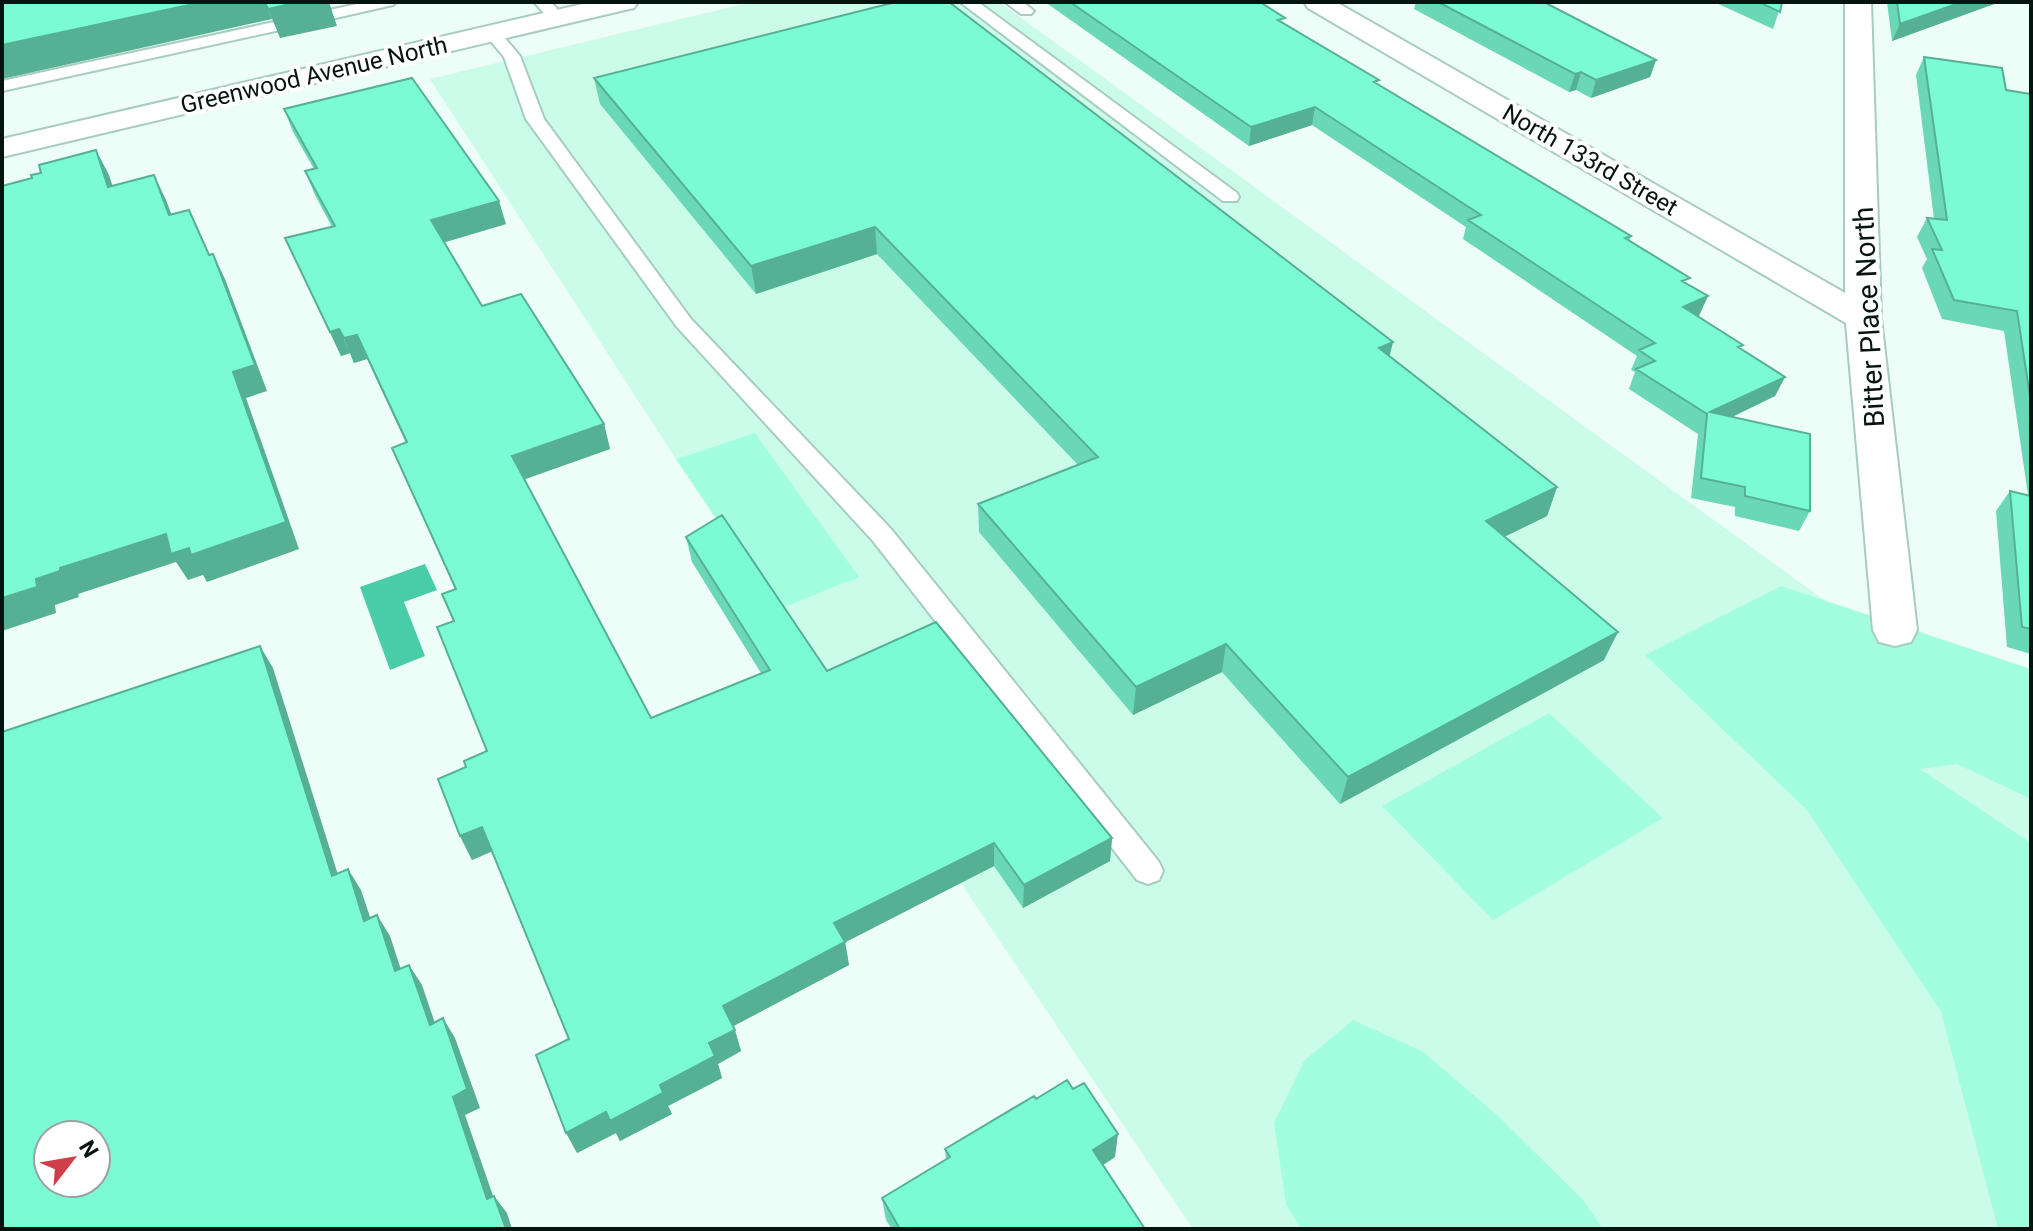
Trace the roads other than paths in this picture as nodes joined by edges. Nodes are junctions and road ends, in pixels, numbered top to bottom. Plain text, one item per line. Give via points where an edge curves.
1 (388, 2) edge
2 (625, 2) edge
3 (968, 2) edge
4 (1317, 2) edge
5 (1858, 2) edge
6 (550, 10) edge
7 (331, 14) dead end
8 (274, 27) edge
9 (492, 33) junction
10 (2, 86) edge
11 (2, 148) edge
12 (1230, 197) dead end
13 (1863, 318) junction
14 (1895, 630) dead end
15 (1148, 871) dead end

1 - 7 lane
2 - 6 street, Greenwood Avenue North
3 - 12 lane
4 - 13 street, North 133rd Street
5 - 13 street, Bitter Place North
6 - 9 street, Greenwood Avenue North
8 - 10 lane
9 - 11 street, Greenwood Avenue North
9 - 15 lane via 512,56 535,119 684,323 882,535
13 - 14 street, Bitter Place North

